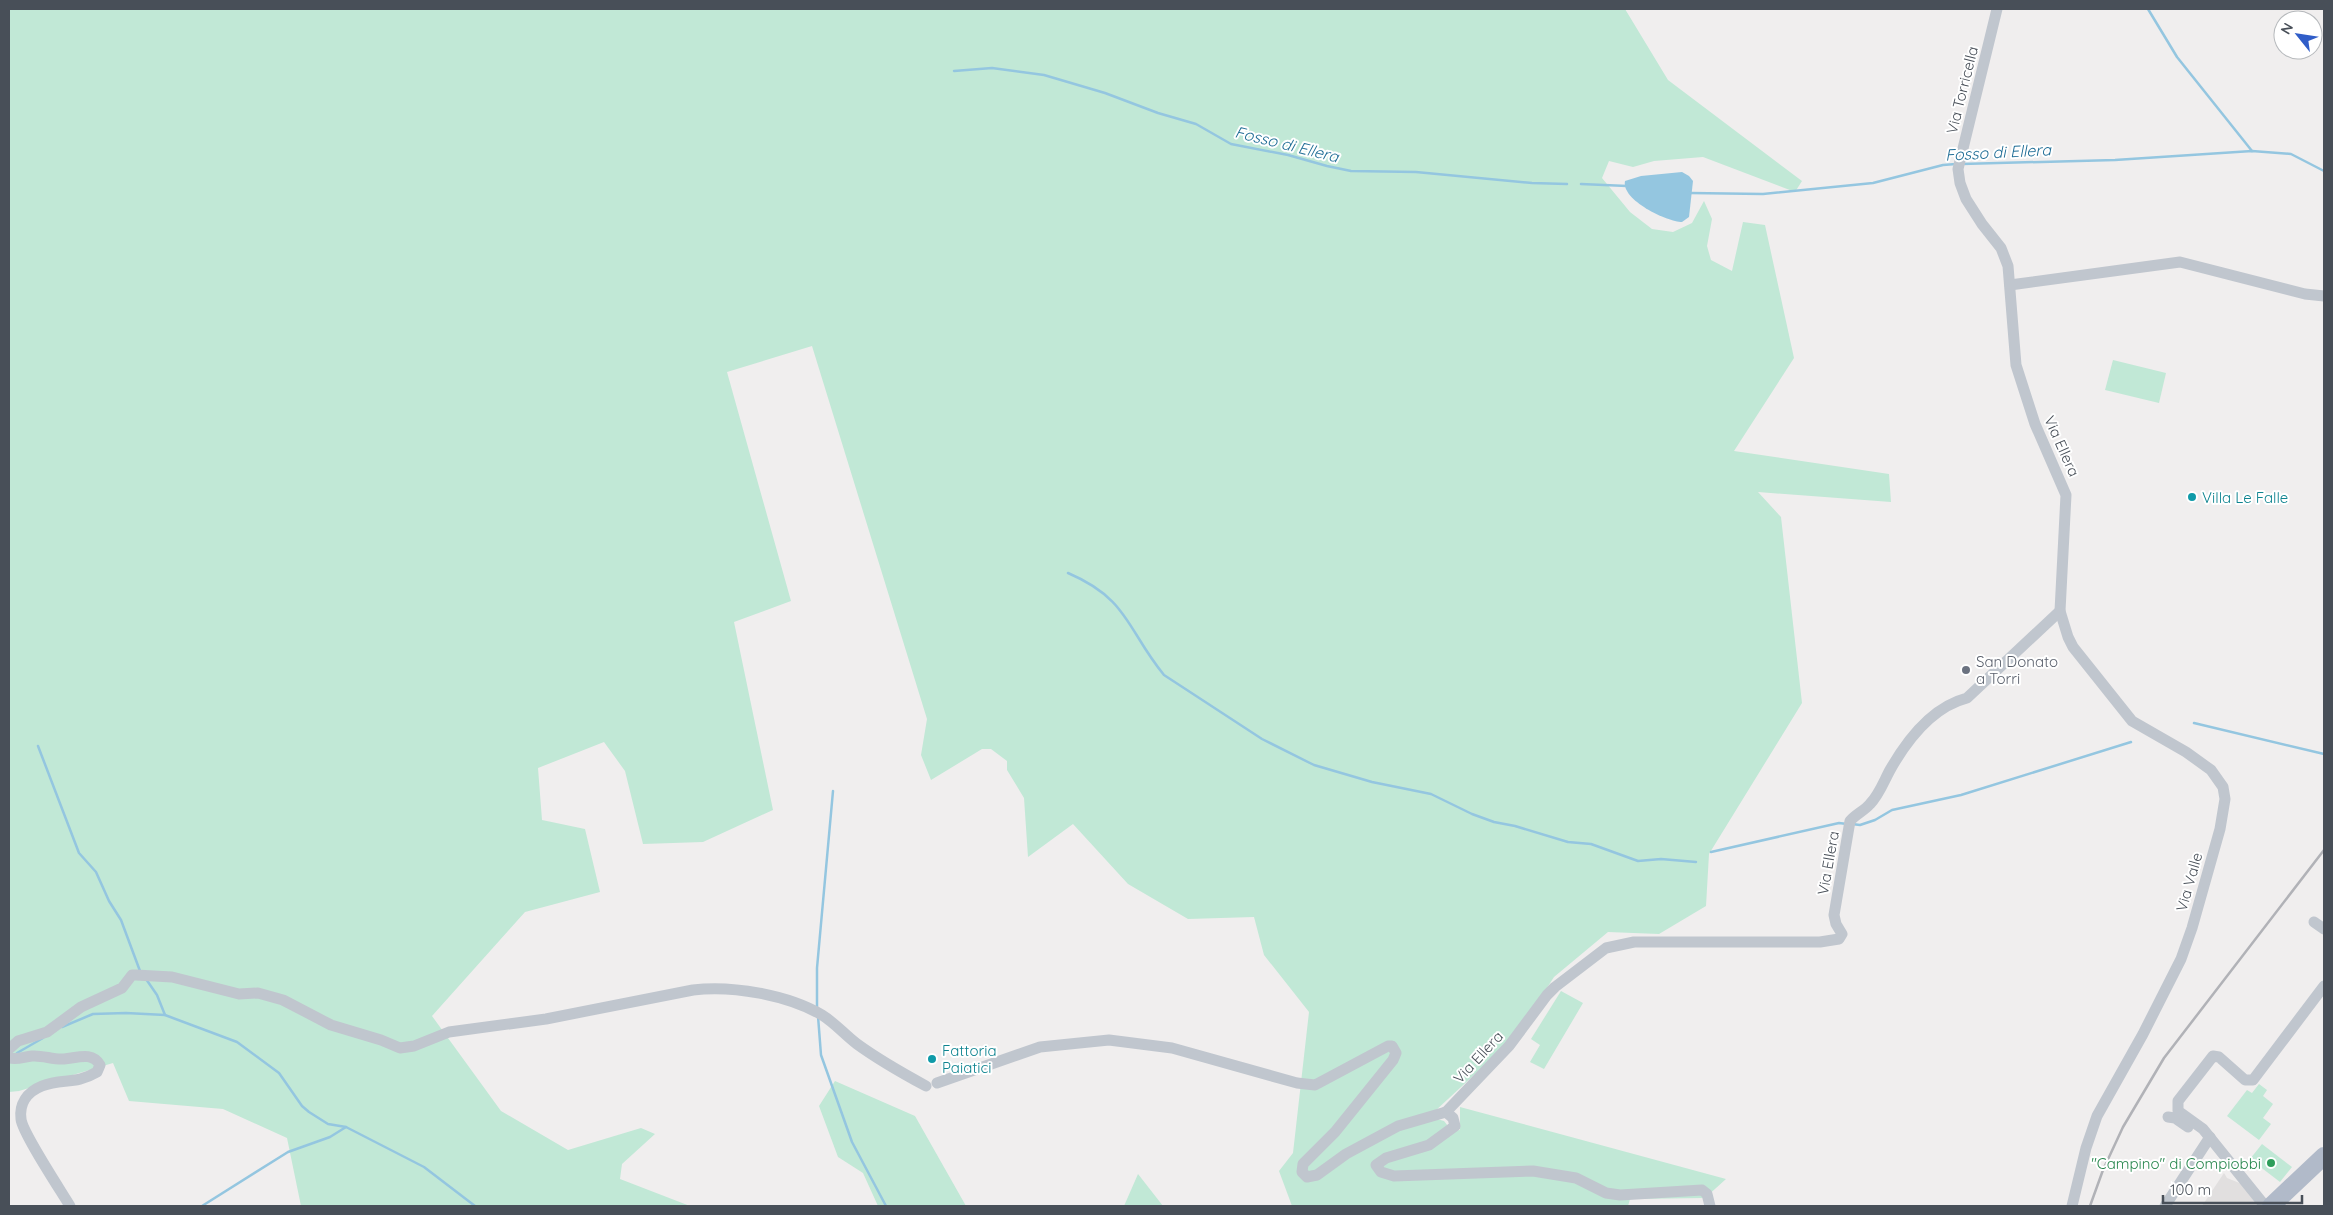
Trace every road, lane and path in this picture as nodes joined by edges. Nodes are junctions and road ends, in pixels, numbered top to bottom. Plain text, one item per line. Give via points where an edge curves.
1 (1997, 9) edge
2 (2010, 285) junction
3 (2324, 296) edge
4 (2060, 611) junction
5 (2314, 922) dead end
6 (2324, 929) edge
7 (2324, 986) edge
8 (10, 1053) edge
9 (1446, 1112) junction
10 (2168, 1117) dead end
11 (2208, 1140) junction
12 (2324, 1156) edge
13 (2324, 1166) edge
14 (70, 1206) edge
15 (1710, 1206) edge
16 (2072, 1206) edge
17 (2165, 1206) edge
18 (2265, 1206) edge
19 (2271, 1206) edge
20 (2280, 1206) edge

1 - 2 street, Via Torricella via 1959,165 1960,183 1966,198 2001,248 2008,266
2 - 3 street via 2180,262
2 - 4 street, Via Ellera via 2016,365 2035,424 2066,495
4 - 9 street, Via Ellera via 1967,698 1936,712 1896,759 1871,804 1849,826 1834,915 1842,934 1839,939 1820,942 1634,942 1606,948 1547,995 1509,1046
4 - 16 street, Via Valle via 2073,647 2132,721 2211,770 2223,787 2225,799 2220,829 2192,928 2143,1034 2097,1116
5 - 6 street
7 - 11 street via 2256,1076 2246,1074 2244,1078 2214,1056 2178,1101 2178,1111 2203,1129
8 - 9 street via 18,1041 47,1032 81,1007 122,988 136,975 172,977 239,994 258,993 283,1000 331,1025 400,1048 449,1032 546,1019 704,989 751,992 812,1010 888,1066 931,1084 1040,1047 1109,1040 1172,1048 1297,1083 1315,1085 1392,1046 1396,1053 1393,1060 1335,1132 1303,1164 1302,1172 1308,1176 1317,1175 1346,1154 1398,1126
8 - 14 street via 20,1060 32,1056 63,1059 84,1056 97,1060 100,1065 97,1072 79,1081 54,1082 37,1088 21,1107 22,1125
9 - 15 street via 1453,1118 1454,1126 1429,1145 1386,1158 1376,1165 1380,1172 1394,1176 1533,1171 1576,1178 1606,1193 1620,1195 1702,1190
10 - 11 street via 2175,1118
11 - 17 street
11 - 18 street
12 - 19 main road
13 - 20 street

